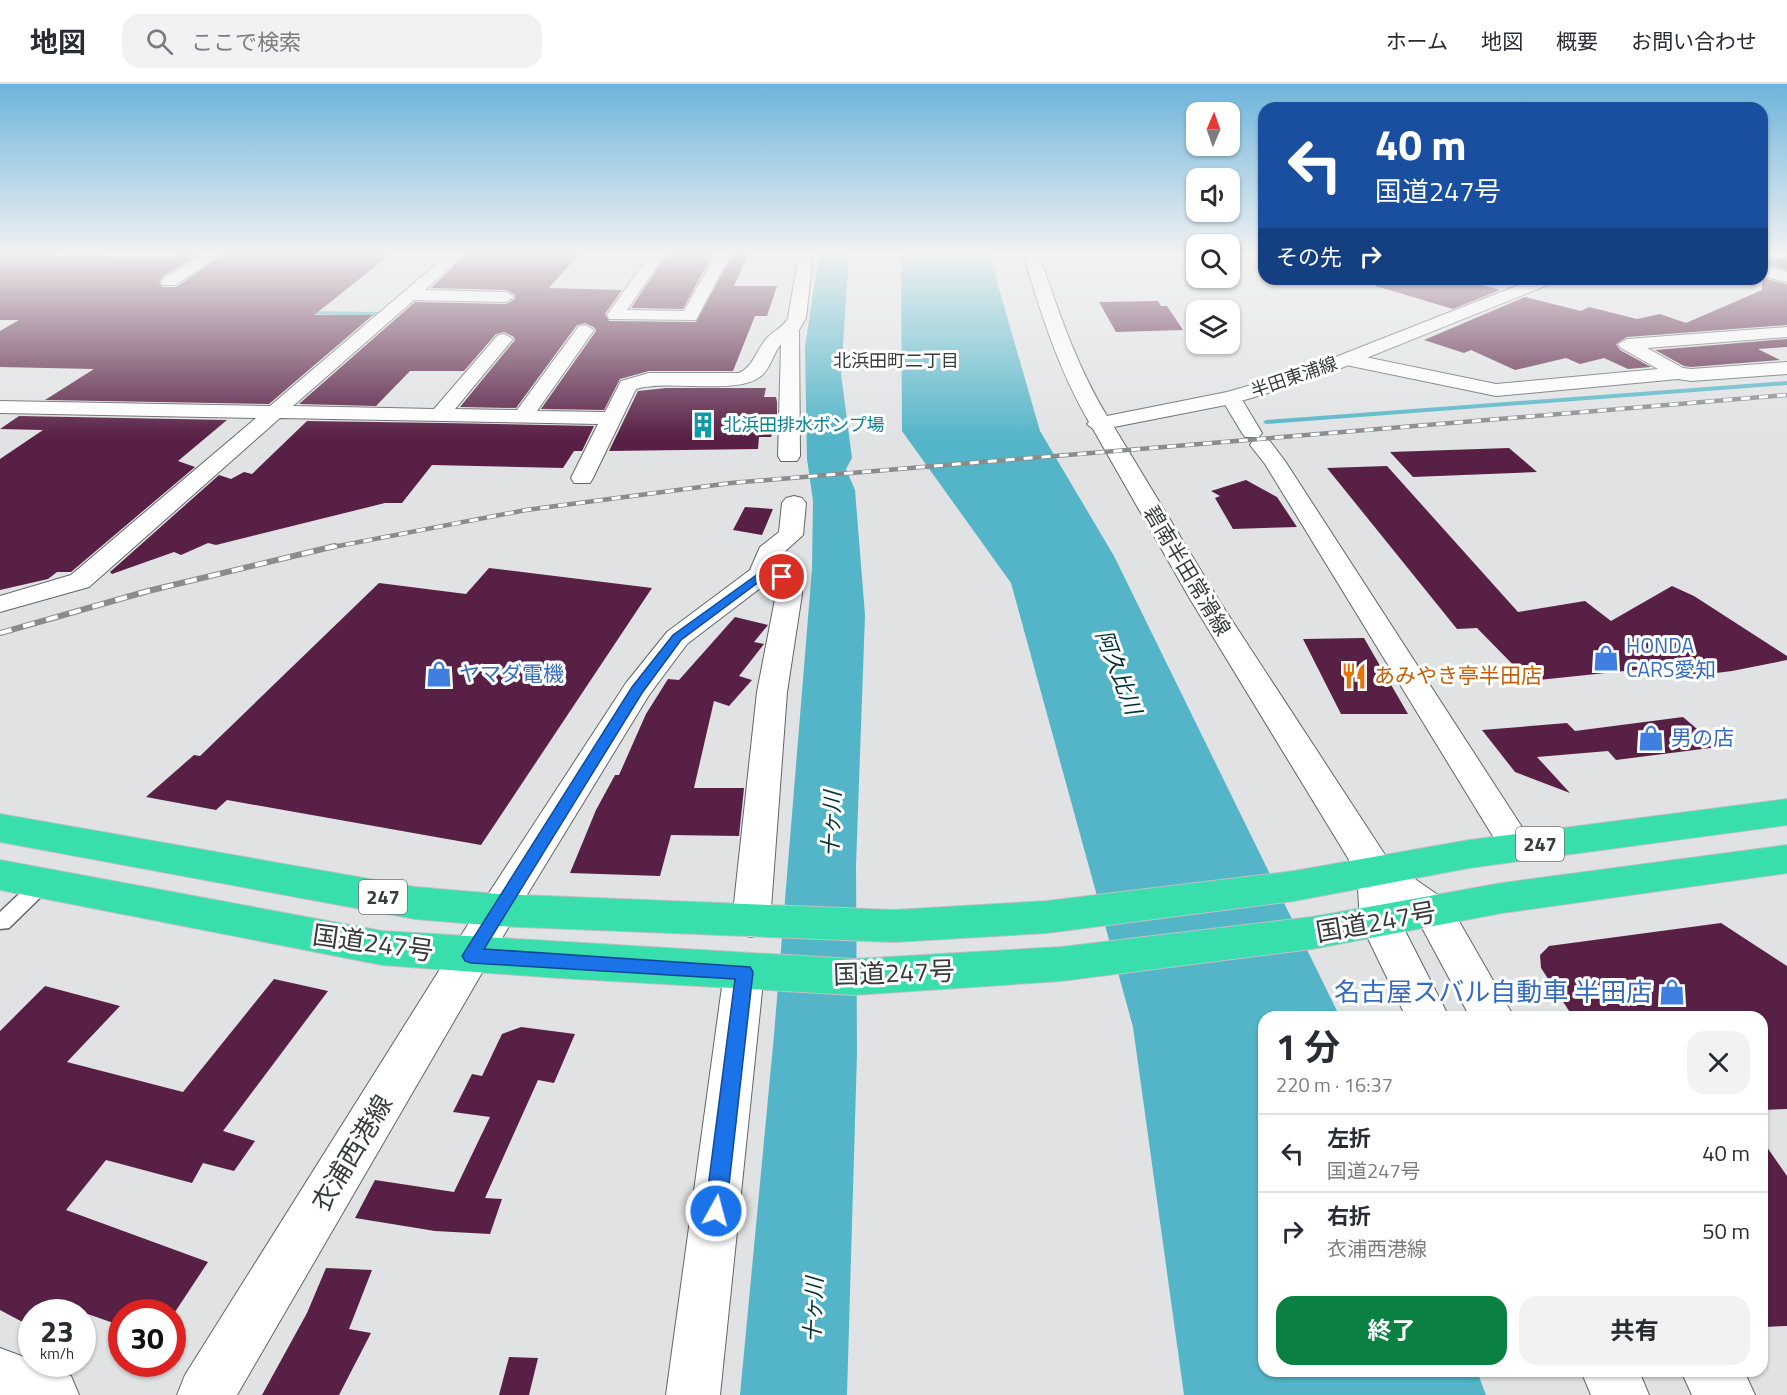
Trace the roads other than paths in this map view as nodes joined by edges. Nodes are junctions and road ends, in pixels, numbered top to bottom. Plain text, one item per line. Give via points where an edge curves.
1 (388, 315) edge
2 (629, 315) edge
3 (690, 315) edge
4 (797, 315) edge
5 (1051, 315) edge
6 (1457, 315) edge
7 (585, 330) dead end
8 (790, 330) junction
9 (1787, 332) edge
10 (504, 339) dead end
11 (1346, 359) junction
12 (1787, 368) edge
13 (1678, 373) junction
14 (1231, 398) junction
15 (0, 407) edge
16 (276, 411) junction
17 (439, 415) junction
18 (523, 416) junction
19 (610, 418) junction
20 (1098, 424) junction
21 (789, 456) dead end
22 (582, 478) dead end
23 (794, 503) dead end
24 (762, 574) junction
25 (0, 604) edge
26 (1787, 812) edge
27 (0, 828) edge
28 (1517, 847) junction
29 (1787, 859) edge
30 (1376, 871) junction
31 (0, 875) edge
32 (43, 884) junction
33 (498, 910) junction
34 (1434, 913) junction
35 (2, 922) dead end
36 (761, 922) junction
37 (1380, 922) junction
38 (471, 956) junction
39 (754, 973) junction
40 (1425, 1011) edge
41 (1490, 1011) edge
42 (0, 1375) edge
43 (1612, 1377) edge
44 (1696, 1377) edge
45 (1714, 1377) edge
46 (52, 1395) edge
47 (206, 1395) edge
48 (693, 1395) edge
49 (1621, 1395) edge
50 (1707, 1395) edge
51 (1727, 1395) edge

1 - 16 street
2 - 3 street
4 - 8 street
5 - 20 main road, 碧南半田常滑線
6 - 11 main road, 半田東浦線
7 - 18 street
8 - 19 street via 774,341 756,373 747,378 636,381 628,385
8 - 21 street
9 - 13 street via 1627,344
10 - 17 street
11 - 13 street via 1496,390
11 - 14 main road, 半田東浦線
12 - 13 street
14 - 20 main road, 半田東浦線
14 - 28 street
15 - 16 street
16 - 17 street
16 - 25 street via 80,581
17 - 18 street
18 - 19 street
19 - 22 street
20 - 30 main road, 碧南半田常滑線
23 - 24 street via 791,535 769,552
24 - 33 street via 677,638 637,690
24 - 36 street via 789,580 789,594 772,692
26 - 28 highway, 国道247号 / 247
27 - 33 highway, 国道247号 / 247 via 415,903
28 - 30 highway, 国道247号 / 247
29 - 34 highway, 国道247号 / 247 via 1502,898
30 - 34 main road, 碧南半田常滑線
30 - 36 highway, 国道247号 / 247 via 1294,886 1047,917 894,926
30 - 37 main road, 碧南半田常滑線
31 - 32 highway, 国道247号 / 247
32 - 35 lane
32 - 38 highway, 国道247号 / 247 via 382,948
33 - 36 highway, 国道247号 / 247
33 - 38 main road, 衣浦西港線
34 - 37 highway, 国道247号 / 247
34 - 41 main road, 碧南半田常滑線
37 - 39 highway, 国道247号 / 247 via 1061,964 915,974
37 - 40 main road, 碧南半田常滑線
38 - 39 highway, 国道247号 / 247
38 - 47 main road, 衣浦西港線
39 - 48 street
42 - 46 street
43 - 49 main road
44 - 50 main road
45 - 51 main road

